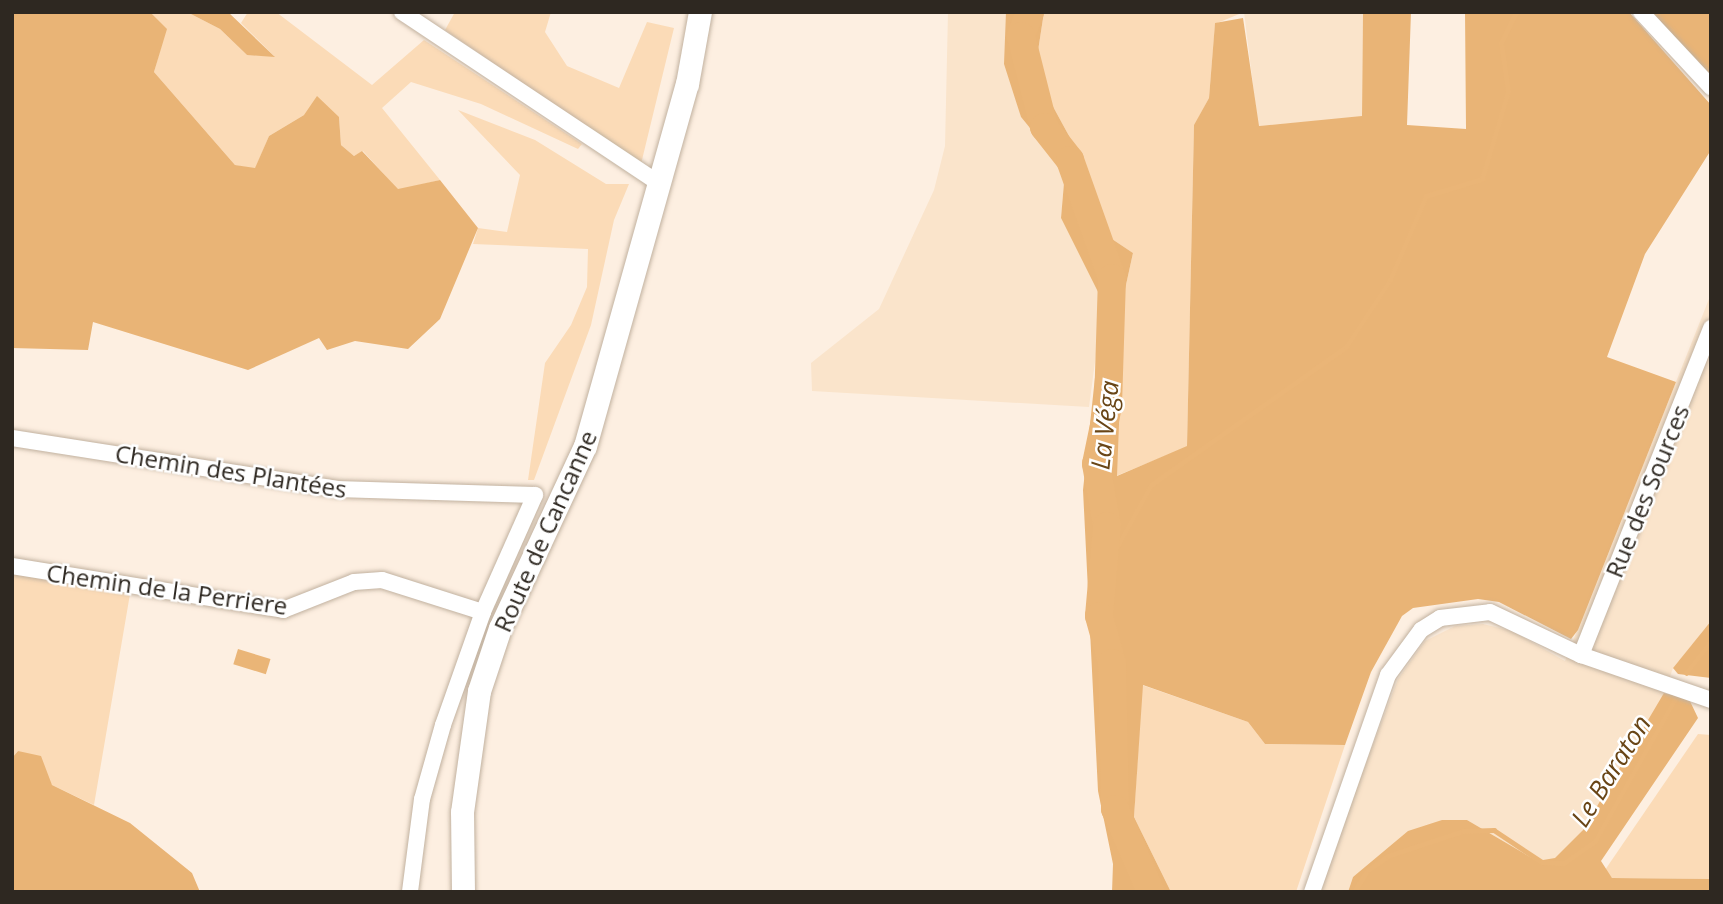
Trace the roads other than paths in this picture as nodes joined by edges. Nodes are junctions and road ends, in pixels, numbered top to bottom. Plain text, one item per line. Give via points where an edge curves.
1 (402, 12) edge
2 (700, 12) edge
3 (1641, 12) edge
4 (1711, 87) edge
5 (660, 184) junction
6 (1711, 328) edge
7 (12, 438) edge
8 (12, 566) edge
9 (483, 612) junction
10 (1581, 655) junction
11 (1711, 700) edge
12 (410, 892) edge
13 (463, 892) edge
14 (1312, 892) edge

1 - 5 street
2 - 5 main road, Route de Cancanne
3 - 4 street
5 - 13 main road, Route de Cancanne via 585,446 500,628 479,691 462,812
6 - 10 street, Rue des Sources
7 - 9 street, Chemin des Plantées via 309,486 535,495
8 - 9 street, Chemin de la Perriere via 283,610 355,582 382,580
9 - 12 street via 432,760
10 - 11 street
10 - 14 street via 1490,612 1440,618 1420,630 1388,675

